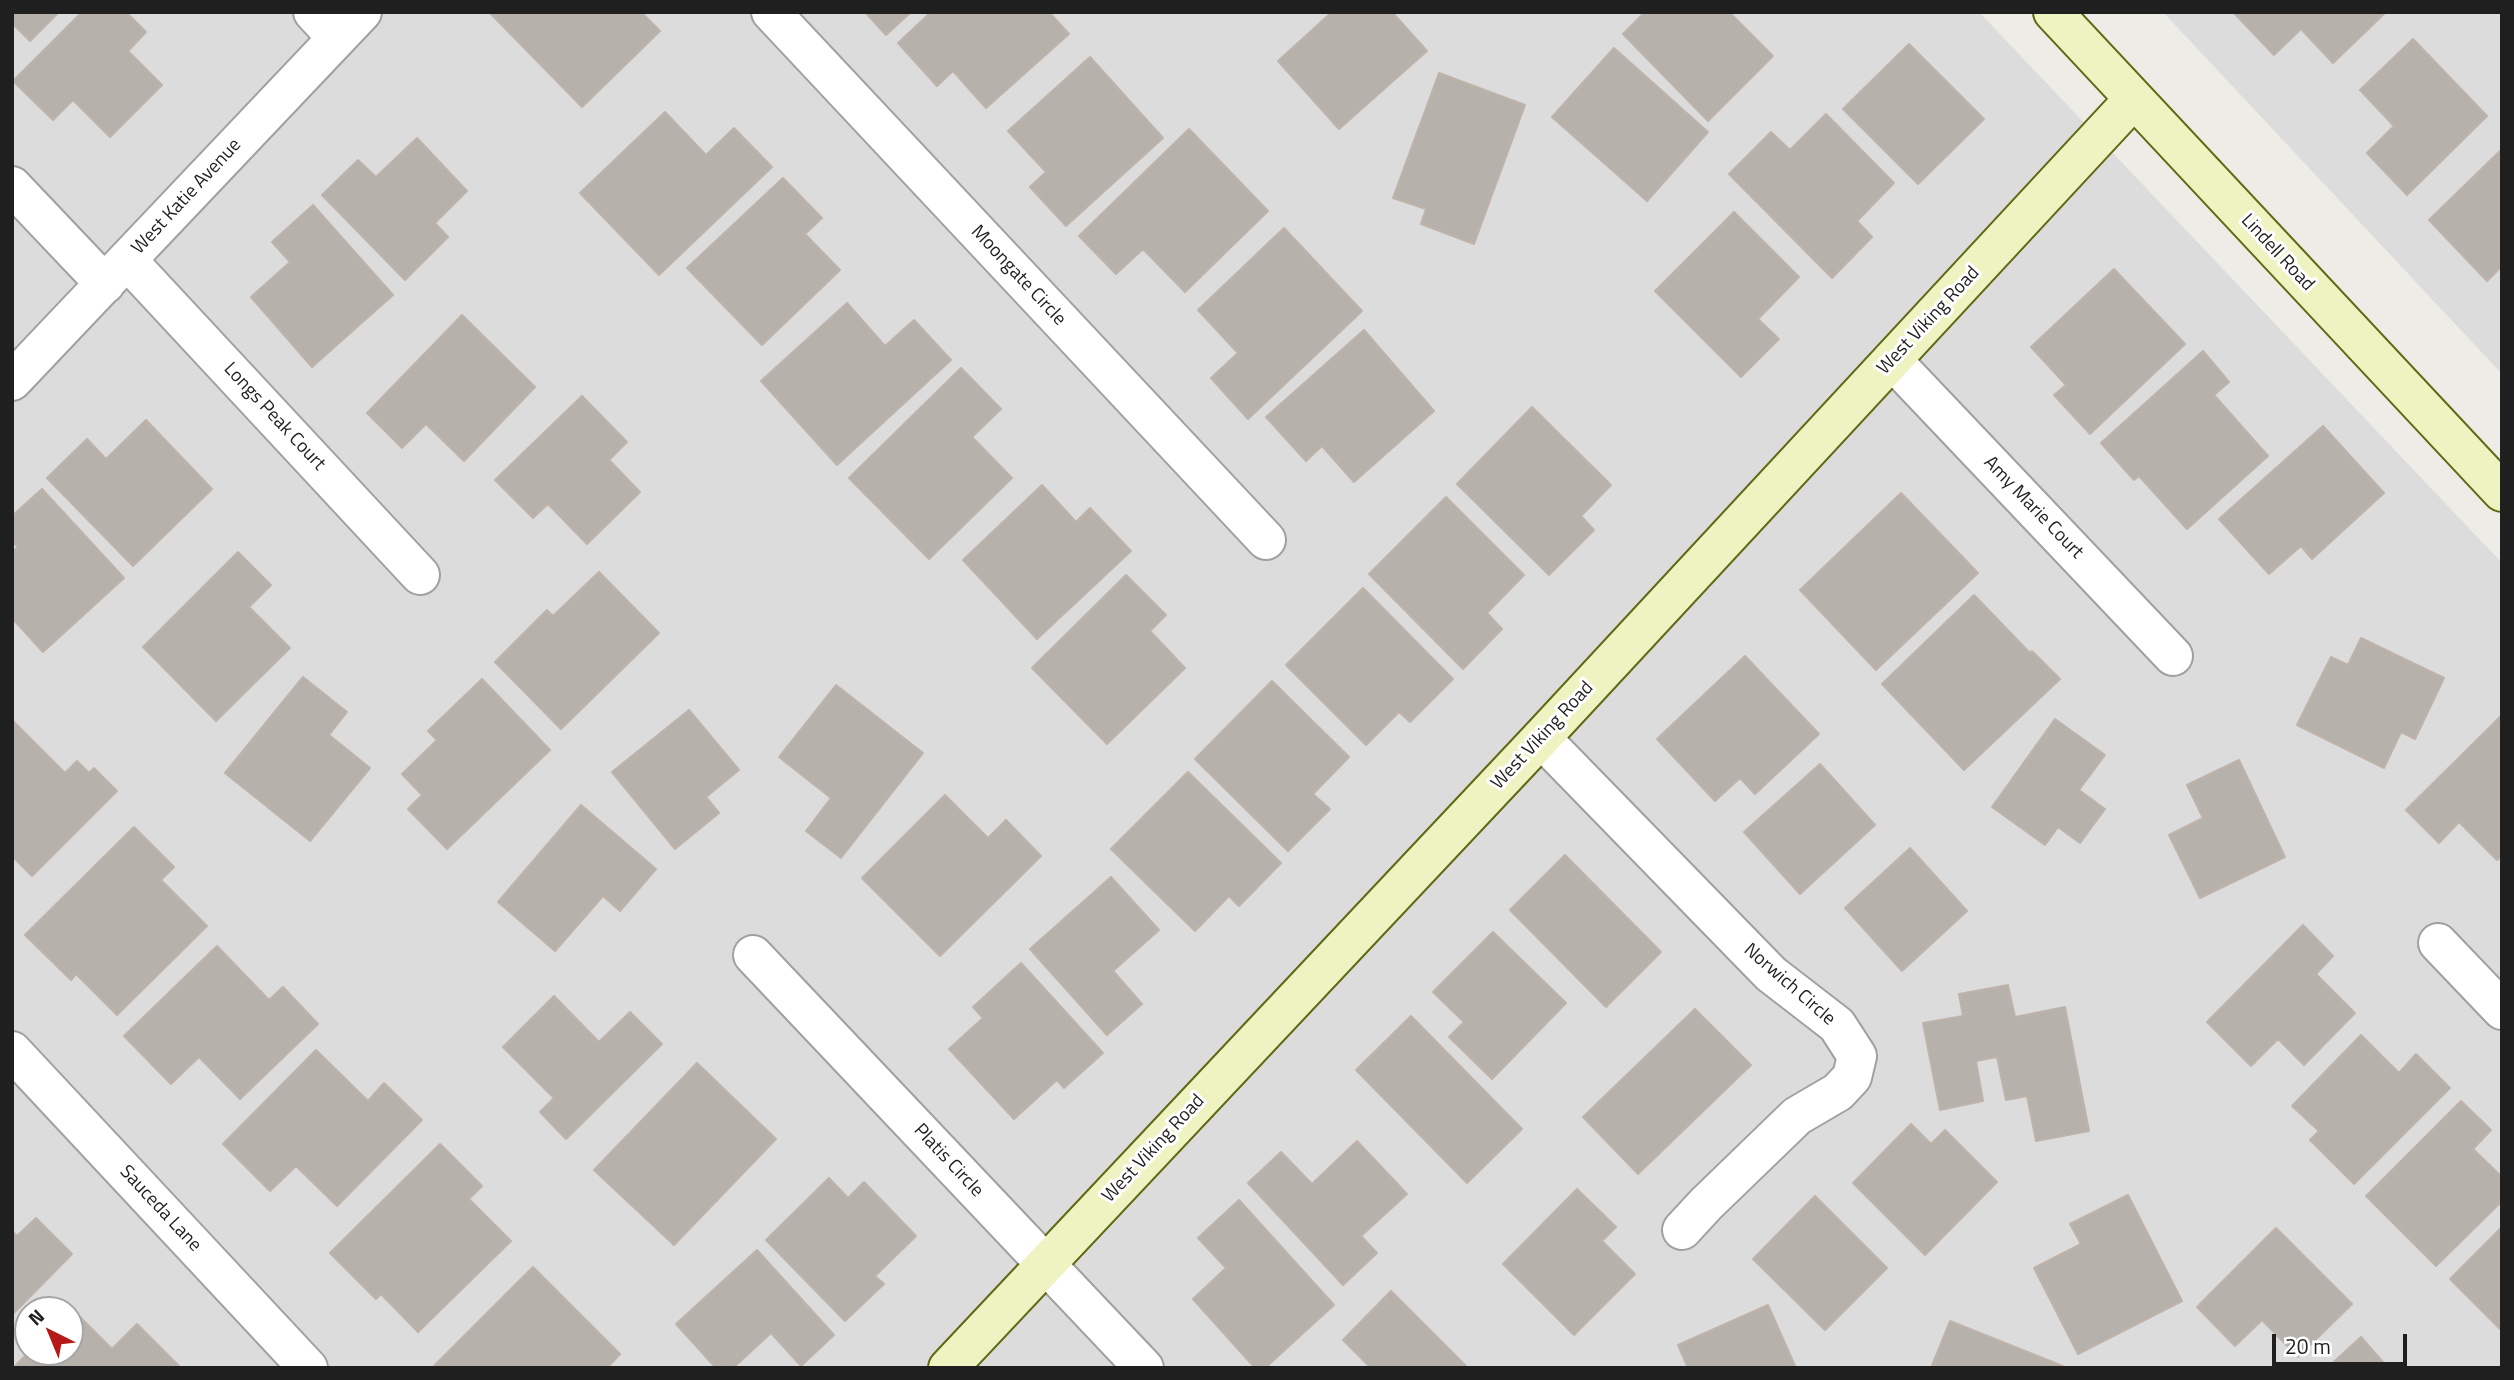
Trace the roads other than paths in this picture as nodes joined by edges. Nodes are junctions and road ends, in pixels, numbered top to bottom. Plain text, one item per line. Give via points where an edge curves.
1 (771, 12) edge
2 (2053, 12) edge
3 (338, 21) edge
4 (2133, 100) junction
5 (12, 186) edge
6 (116, 272) junction
7 (1892, 360) junction
8 (12, 381) edge
9 (2502, 492) edge
10 (1266, 540) dead end
11 (420, 575) dead end
12 (2173, 656) dead end
13 (1541, 738) junction
14 (2438, 943) dead end
15 (753, 954) dead end
16 (2502, 1010) edge
17 (12, 1051) edge
18 (1682, 1230) dead end
19 (1046, 1264) junction
20 (308, 1368) edge
21 (948, 1368) edge
22 (1143, 1368) edge

1 - 10 street, Moongate Circle
2 - 4 street, Lindell Road
3 - 6 street, West Katie Avenue
4 - 7 street, West Viking Road
4 - 9 street, Lindell Road
5 - 6 street, Longs Peak Court
6 - 8 street, West Katie Avenue
6 - 11 street, Longs Peak Court
7 - 12 street, Amy Marie Court
7 - 13 street, West Viking Road
13 - 18 street, Norwich Circle via 1770,974 1837,1025 1857,1056 1852,1077 1838,1092 1797,1116
13 - 19 street, West Viking Road
14 - 16 street
15 - 19 street, Platis Circle
17 - 20 street, Sauceda Lane
19 - 21 street, West Viking Road
19 - 22 street, Platis Circle

